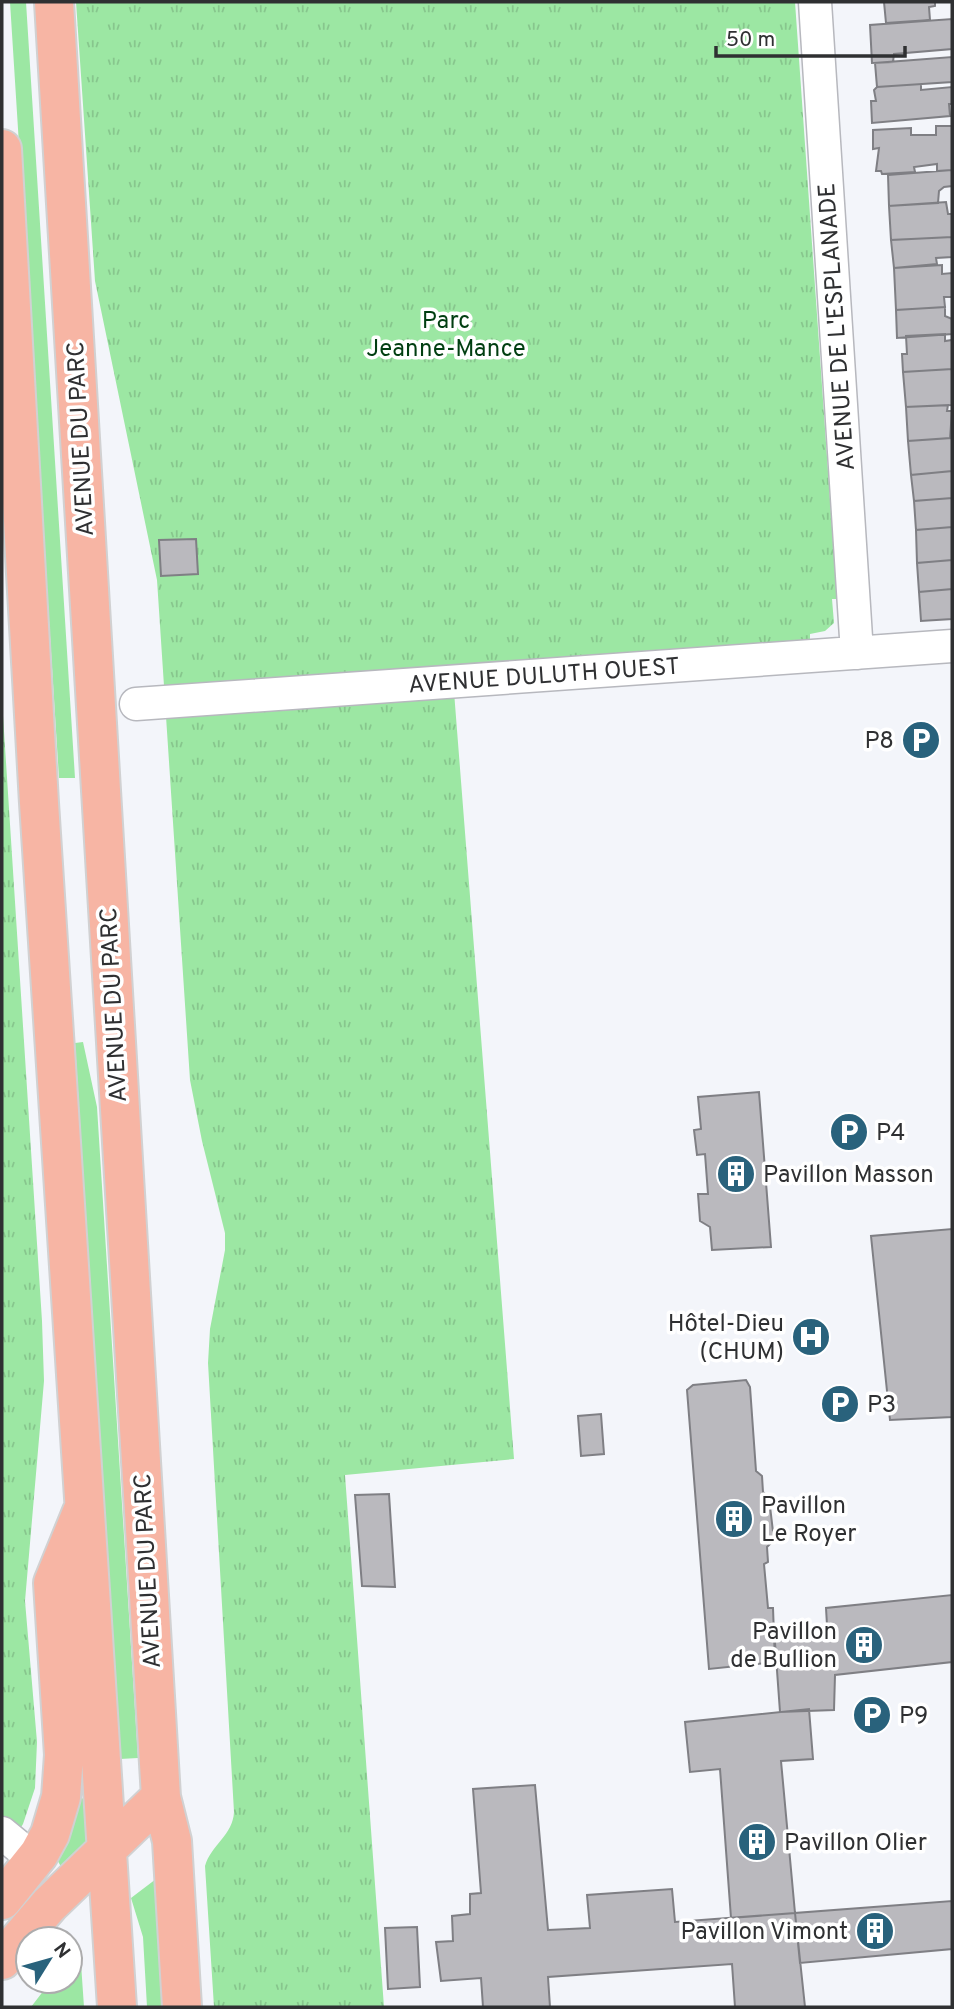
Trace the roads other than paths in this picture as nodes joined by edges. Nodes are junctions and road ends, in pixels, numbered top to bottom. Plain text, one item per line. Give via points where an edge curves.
1 (54, 2) edge
2 (815, 2) edge
3 (2, 149) edge
4 (952, 646) edge
5 (857, 653) junction
6 (136, 704) dead end
7 (85, 1503) junction
8 (161, 1797) junction
9 (107, 1849) junction
10 (2, 1900) edge
11 (2, 1960) edge
12 (117, 2007) edge
13 (182, 2007) edge

1 - 8 main road, AVENUE DU PARC
2 - 5 street, AVENUE DE L'ESPLANADE
3 - 7 main road
4 - 5 street, AVENUE DULUTH OUEST
5 - 6 street, AVENUE DULUTH OUEST
7 - 9 main road
7 - 10 main road via 53,1583 64,1755 61,1797 39,1854
8 - 9 main road
8 - 13 main road, AVENUE DU PARC via 172,1840
9 - 11 main road via 49,1905
9 - 12 main road

